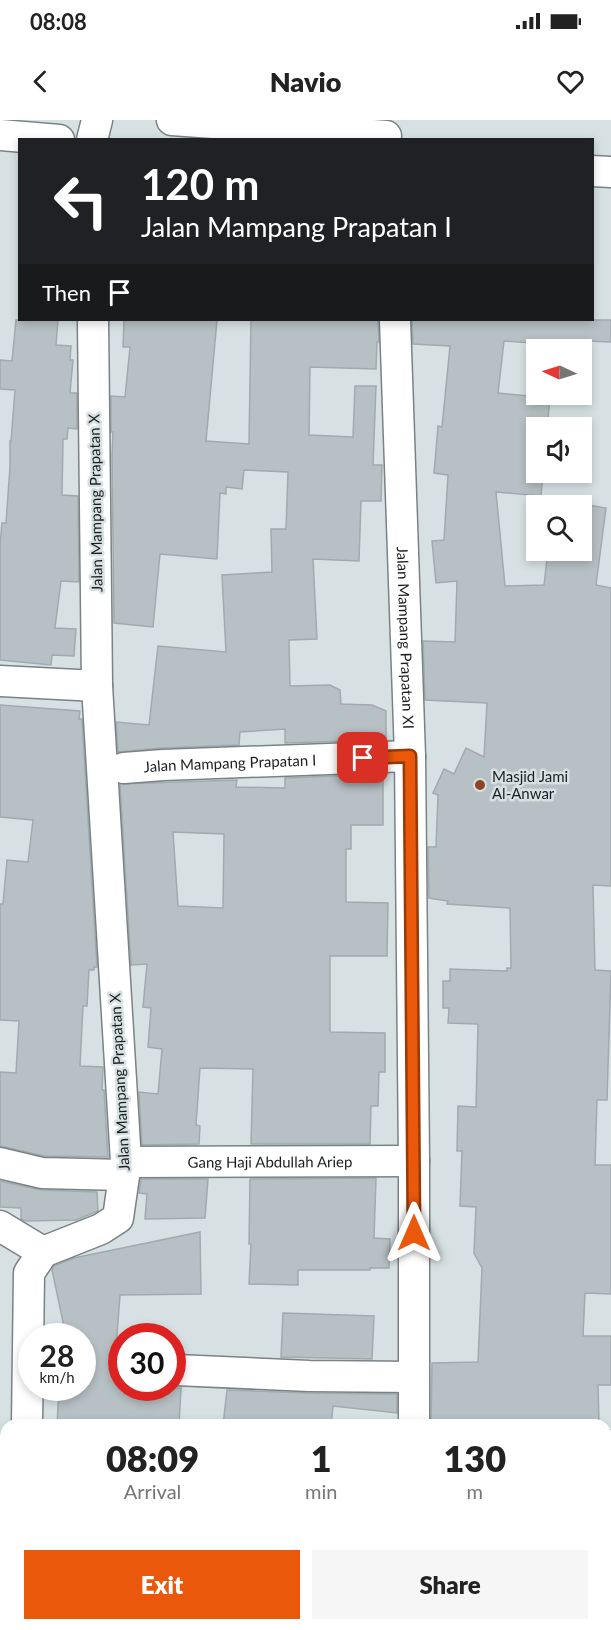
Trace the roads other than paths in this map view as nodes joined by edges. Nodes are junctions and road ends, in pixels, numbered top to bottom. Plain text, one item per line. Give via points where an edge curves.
1 (97, 120) edge
2 (172, 120) edge
3 (387, 132) edge
4 (0, 135) edge
5 (35, 138) edge
6 (92, 138) edge
7 (594, 171) edge
8 (611, 172) edge
9 (93, 321) edge
10 (395, 321) edge
11 (0, 681) edge
12 (97, 686) junction
13 (410, 756) junction
14 (124, 768) dead end
15 (414, 1161) junction
16 (0, 1163) edge
17 (125, 1168) junction
18 (0, 1226) edge
19 (43, 1252) junction
20 (186, 1370) edge
21 (413, 1377) junction
22 (27, 1419) edge
23 (414, 1419) edge

1 - 6 street
2 - 3 street
4 - 5 street
7 - 8 street
9 - 12 street, Jalan Mampang Prapatan X
10 - 13 street, Jalan Mampang Prapatan XI
11 - 12 street
12 - 17 street, Jalan Mampang Prapatan X
13 - 14 street, Jalan Mampang Prapatan I
13 - 15 street, Jalan Mampang Prapatan XI
15 - 17 street, Gang Haji Abdullah Ariep
15 - 21 street, Jalan Mampang Prapatan XI
16 - 17 street, Gang Haji Abdullah Ariep via 42,1173
17 - 19 street, Jalan Mampang Prapatan X via 118,1218
18 - 19 street
19 - 22 street via 29,1273
20 - 21 street
21 - 23 street, Jalan Mampang Prapatan XI

